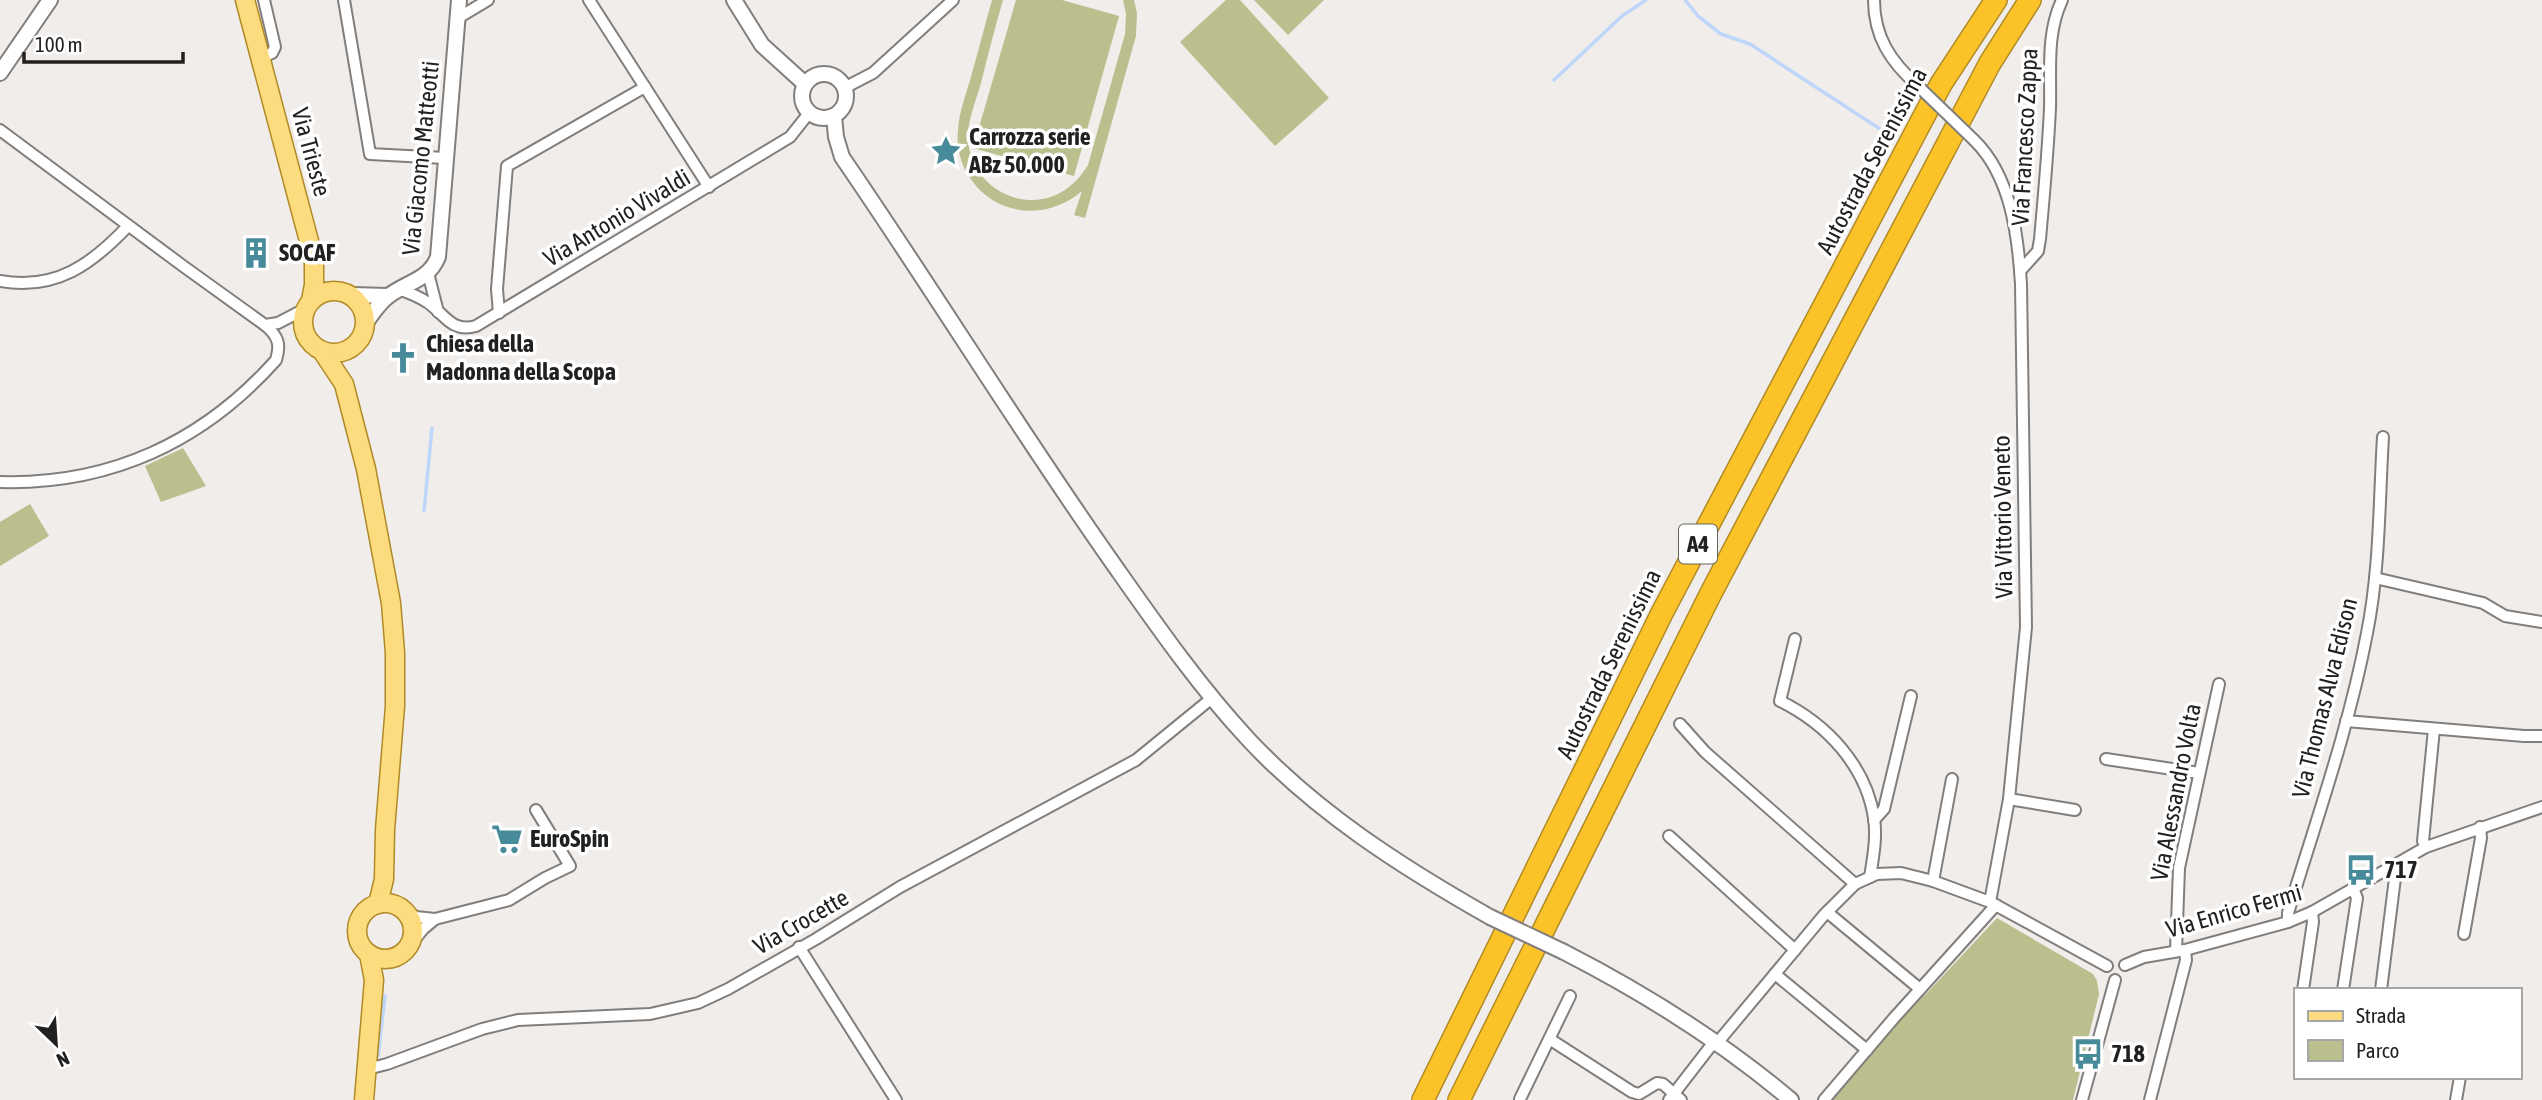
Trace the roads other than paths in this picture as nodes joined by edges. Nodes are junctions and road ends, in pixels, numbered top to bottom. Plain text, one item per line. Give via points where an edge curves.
1 (50, 0) edge
2 (245, 0) edge
3 (264, 0) edge
4 (344, 0) edge
5 (459, 0) edge
6 (488, 0) edge
7 (589, 0) edge
8 (734, 0) edge
9 (953, 0) edge
10 (1874, 0) edge
11 (1996, 0) edge
12 (2030, 0) edge
13 (2062, 0) edge
14 (458, 18) junction
15 (261, 58) junction
16 (0, 73) edge
17 (806, 84) junction
18 (645, 87) junction
19 (844, 88) junction
20 (809, 113) junction
21 (834, 116) junction
22 (0, 130) edge
23 (1974, 139) joint
24 (445, 158) junction
25 (709, 187) junction
26 (128, 226) junction
27 (314, 260) junction
28 (2020, 271) junction
29 (428, 274) junction
30 (0, 281) edge
31 (347, 293) junction
32 (395, 293) junction
33 (308, 304) junction
34 (438, 312) junction
35 (499, 313) junction
36 (365, 324) junction
37 (265, 325) junction
38 (353, 346) junction
39 (322, 351) junction
40 (344, 384) junction
41 (2383, 437) dead end
42 (0, 482) edge
43 (2375, 578) junction
44 (2542, 622) edge
45 (1795, 639) dead end
46 (2219, 684) dead end
47 (1910, 696) dead end
48 (1212, 698) junction
49 (2346, 721) junction
50 (1680, 724) dead end
51 (2434, 729) junction
52 (2542, 736) edge
53 (2106, 759) dead end
54 (2199, 774) junction
55 (1952, 779) dead end
56 (2009, 799) junction
57 (2542, 807) edge
58 (536, 810) dead end
59 (2075, 810) dead end
60 (1874, 820) junction
61 (2480, 827) junction
62 (1669, 836) dead end
63 (2426, 847) junction
64 (2393, 866) junction
65 (1870, 877) junction
66 (1933, 881) junction
67 (1855, 884) junction
68 (2353, 888) junction
69 (1993, 904) junction
70 (393, 906) junction
71 (1827, 912) junction
72 (2312, 912) junction
73 (435, 919) junction
74 (2288, 922) junction
75 (2464, 934) dead end
76 (799, 947) junction
77 (1795, 950) junction
78 (2180, 950) junction
79 (369, 954) junction
80 (398, 955) junction
81 (2125, 965) junction
82 (2107, 966) junction
83 (1775, 974) junction
84 (374, 980) junction
85 (2115, 980) junction
86 (2303, 988) edge
87 (2343, 988) edge
88 (2381, 988) edge
89 (1920, 989) junction
90 (1570, 996) dead end
91 (1551, 1040) junction
92 (1718, 1042) junction
93 (1867, 1050) junction
94 (367, 1069) junction
95 (2460, 1079) edge
96 (1675, 1098) edge
97 (1520, 1099) edge
98 (364, 1100) edge
99 (896, 1100) edge
100 (1423, 1100) edge
101 (1458, 1100) edge
102 (1791, 1100) edge
103 (1824, 1100) edge
104 (2082, 1100) edge
105 (2150, 1100) edge
106 (2456, 1100) edge

1 - 16 street
2 - 15 main road, Via Trieste
3 - 15 street via 275,47
4 - 24 street via 370,154
5 - 14 street, Via Giacomo Matteotti
6 - 14 street
7 - 18 street
8 - 17 street via 762,45
9 - 19 street via 873,74
10 - 23 street, Via Francesco Zappa, bridge via 1878,34 1888,54
11 - 100 highway, Autostrada Serenissima / A4 via 1941,84 1662,613
12 - 101 highway, A4 via 1990,63 1710,595
13 - 28 street, Via Francesco Zappa via 2055,14 2049,57 2048,156 2040,239 2038,251
14 - 24 street, Via Giacomo Matteotti
15 - 27 main road, Via Trieste
17 - 19 street via 816,76 829,75
17 - 20 street via 801,96
18 - 25 street
18 - 35 street via 508,166
19 - 21 street via 843,107
20 - 21 street via 821,118
20 - 25 street, Via Antonio Vivaldi via 790,137
21 - 48 street via 842,157 1058,484
22 - 26 street
23 - 28 street, Via Vittorio Veneto via 2008,199
24 - 29 street, Via Giacomo Matteotti via 438,257
25 - 35 street, Via Antonio Vivaldi
26 - 30 street via 79,269 39,281
26 - 37 street
27 - 31 main road
27 - 33 main road
28 - 56 street, Via Vittorio Veneto via 2026,627
29 - 32 street, Via Giacomo Matteotti
29 - 34 street
31 - 32 street
31 - 33 main road via 325,291
31 - 36 main road via 363,310
32 - 34 street, Via Antonio Vivaldi via 429,303
32 - 36 street
33 - 37 street via 291,318
33 - 39 main road via 302,321 304,333
34 - 35 street, Via Antonio Vivaldi via 454,326 467,328
36 - 38 main road
37 - 42 street via 279,343 276,360 233,403 177,442 107,470 29,483
38 - 39 main road via 338,353
38 - 40 main road
39 - 40 main road
40 - 70 main road via 366,469 396,653 384,879
41 - 43 street, Via Thomas Alva Edison
43 - 44 street via 2483,603 2505,616
43 - 49 street, Via Thomas Alva Edison
45 - 60 street via 1780,701 1815,723 1854,763
46 - 54 street, Via Alessandro Volta
47 - 60 street via 1884,809
48 - 76 street, Via Crocette via 1136,760
48 - 92 street, bridge via 1302,790 1399,864 1648,998
49 - 51 street
49 - 74 street, Via Thomas Alva Edison
50 - 67 street via 1705,752
51 - 52 street
51 - 63 street
53 - 54 street
54 - 78 street, Via Alessandro Volta via 2179,868
55 - 66 street
56 - 59 street
56 - 69 street, Via Vittorio Veneto
57 - 61 street, Via Enrico Fermi
58 - 73 street via 570,866 509,900
60 - 65 street
61 - 63 street, Via Enrico Fermi
61 - 75 street
62 - 77 street
63 - 64 street, Via Enrico Fermi
64 - 68 street, Via Enrico Fermi
64 - 88 street
65 - 66 street via 1901,873
65 - 67 street
66 - 69 street
67 - 71 street
68 - 72 street, Via Enrico Fermi
68 - 87 street via 2357,898
69 - 82 street
69 - 89 street
70 - 73 street
70 - 79 main road via 362,915 358,926 361,945
70 - 80 main road via 409,915 413,930 413,937
71 - 77 street
71 - 89 street
72 - 74 street, Via Enrico Fermi
72 - 86 street
73 - 80 street
74 - 78 street, Via Enrico Fermi
76 - 94 street, Via Crocette via 728,989 674,1010 518,1020
76 - 99 street
77 - 83 street
78 - 81 street, Via Enrico Fermi
78 - 105 street, Via Alessandro Volta via 2186,960
79 - 80 main road via 381,959
79 - 84 main road
80 - 84 main road
81 - 82 street via 2118,960
81 - 85 street via 2126,974
82 - 85 street via 2107,974
83 - 92 street
83 - 93 street
84 - 94 main road
85 - 104 street
89 - 93 street
90 - 91 street
91 - 96 street via 1632,1092 1639,1094 1657,1083
91 - 97 street
92 - 96 street
92 - 102 street
93 - 103 street
94 - 98 main road
95 - 106 street

